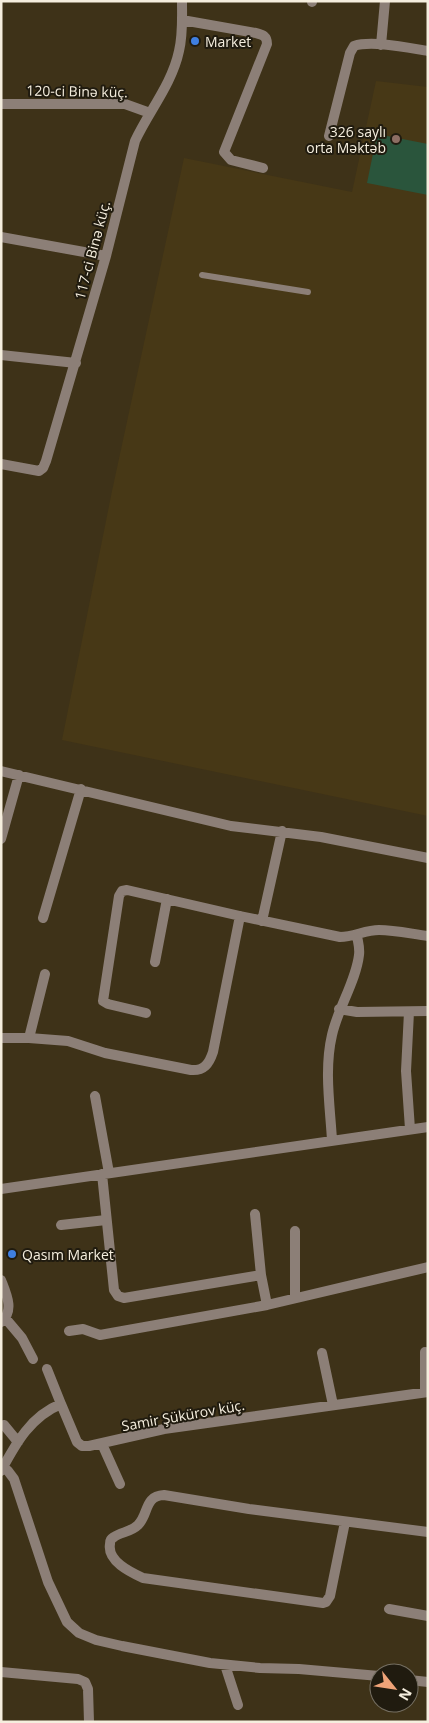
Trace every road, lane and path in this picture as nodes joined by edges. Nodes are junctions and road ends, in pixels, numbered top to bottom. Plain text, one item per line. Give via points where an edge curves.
1 (182, 1) edge
2 (385, 1) edge
3 (182, 20) junction
4 (381, 45) junction
5 (428, 51) edge
6 (1, 104) edge
7 (150, 113) junction
8 (329, 136) dead end
9 (263, 168) dead end
10 (1, 237) edge
11 (106, 256) junction
12 (202, 275) dead end
13 (308, 292) dead end
14 (1, 355) edge
15 (76, 363) junction
16 (1, 464) edge
17 (1, 771) edge
18 (19, 775) junction
19 (81, 789) junction
20 (282, 831) junction
21 (1, 839) edge
22 (428, 858) edge
23 (167, 899) junction
24 (240, 916) junction
25 (43, 918) dead end
26 (262, 921) junction
27 (357, 936) junction
28 (428, 936) edge
29 (155, 962) dead end
30 (45, 974) dead end
31 (339, 1009) junction
32 (428, 1011) edge
33 (409, 1012) junction
34 (146, 1013) dead end
35 (1, 1038) edge
36 (30, 1038) junction
37 (95, 1096) dead end
38 (428, 1127) edge
39 (410, 1129) junction
40 (332, 1140) junction
41 (106, 1173) junction
42 (1, 1189) edge
43 (255, 1214) dead end
44 (106, 1220) junction
45 (61, 1225) dead end
46 (296, 1231) dead end
47 (428, 1267) edge
48 (261, 1275) junction
49 (1, 1280) edge
50 (295, 1298) junction
51 (267, 1305) junction
52 (3, 1320) edge
53 (69, 1331) dead end
54 (322, 1352) dead end
55 (425, 1352) dead end
56 (34, 1359) dead end
57 (47, 1369) dead end
58 (426, 1392) edge
59 (60, 1404) junction
60 (333, 1405) junction
61 (4, 1425) dead end
62 (18, 1442) junction
63 (102, 1444) junction
64 (2, 1469) edge
65 (120, 1484) dead end
66 (345, 1522) junction
67 (428, 1532) edge
68 (389, 1609) dead end
69 (428, 1616) edge
70 (225, 1665) junction
71 (1, 1672) edge
72 (369, 1675) edge
73 (238, 1705) dead end
74 (89, 1722) edge

1 - 3 street, 117-ci Binə küç.
2 - 4 street
3 - 7 street, 117-ci Binə küç. via 179,52
3 - 9 street via 256,33 267,40 224,152 231,160
4 - 5 street
4 - 8 street via 359,44 352,49
6 - 7 street, 120-ci Binə küç. via 125,104
7 - 11 street, 117-ci Binə küç. via 135,141
10 - 11 street
11 - 15 street, 117-ci Binə küç.
12 - 13 lane
14 - 15 street
15 - 16 street, 117-ci Binə küç. via 43,468 33,471
17 - 18 street
18 - 19 street
18 - 21 street
19 - 20 street via 232,826
19 - 25 street
20 - 22 street
20 - 26 street
23 - 24 street
23 - 29 street
23 - 34 street via 127,890 119,896 103,1001
24 - 26 street
24 - 36 street via 213,1052 204,1068 190,1070 105,1052 76,1042
26 - 27 street via 340,937
27 - 28 street via 381,930
27 - 31 street via 360,953 357,966
30 - 36 street
31 - 33 street
31 - 40 street via 328,1054
32 - 33 street
33 - 39 street via 406,1071
35 - 36 street
37 - 41 street
38 - 39 street
39 - 40 street
40 - 41 street
41 - 42 street
41 - 44 street
43 - 48 street
44 - 45 street
44 - 48 street via 114,1290 118,1296 124,1298
46 - 50 street
47 - 50 street
48 - 51 street
49 - 52 street via 9,1303
50 - 51 street
51 - 53 street via 100,1335 83,1329
52 - 56 street via 22,1338
54 - 60 street
55 - 58 street
57 - 59 street
58 - 60 street, Samir Şükürov küç.
59 - 62 street via 38,1416
59 - 63 street, Samir Şükürov küç. via 77,1442 82,1446
60 - 63 street, Samir Şükürov küç. via 164,1430
61 - 62 street
62 - 64 street
63 - 65 street
64 - 70 street via 14,1479 46,1576 71,1628 96,1640
66 - 66 street via 330,1596 323,1603 143,1578 118,1562 109,1546 114,1537 138,1526 157,1495
66 - 67 street
68 - 69 street
70 - 72 street
70 - 73 street
71 - 74 street via 85,1682

